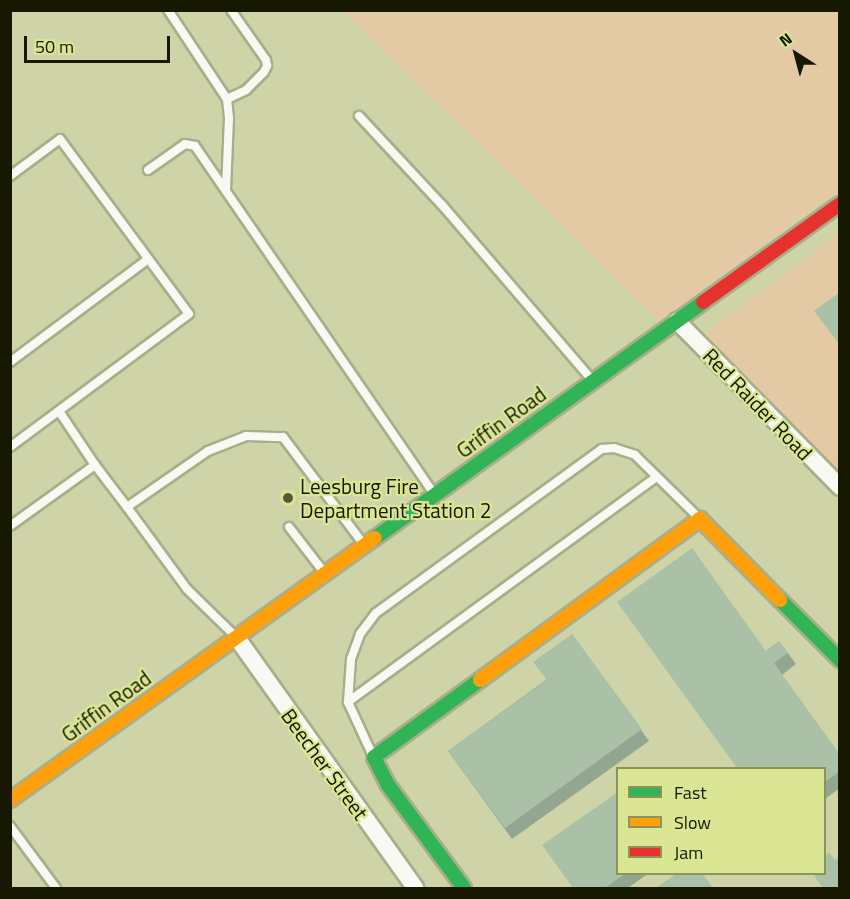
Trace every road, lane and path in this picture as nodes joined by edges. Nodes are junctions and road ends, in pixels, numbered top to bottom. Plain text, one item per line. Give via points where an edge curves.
1 (168, 10) edge
2 (231, 10) edge
3 (227, 99) junction
4 (359, 116) dead end
5 (148, 170) dead end
6 (10, 176) edge
7 (226, 191) junction
8 (840, 204) edge
9 (148, 259) junction
10 (677, 321) junction
11 (10, 362) edge
12 (594, 381) junction
13 (59, 411) junction
14 (10, 447) edge
15 (95, 465) junction
16 (657, 477) junction
17 (840, 487) edge
18 (435, 495) junction
19 (127, 507) junction
20 (700, 519) junction
21 (10, 526) edge
22 (289, 527) dead end
23 (364, 546) junction
24 (325, 574) junction
25 (237, 638) junction
26 (840, 660) edge
27 (348, 702) junction
28 (374, 757) junction
29 (10, 800) edge
30 (10, 826) edge
31 (56, 888) edge
32 (415, 888) edge
33 (464, 888) edge

1 - 3 lane
2 - 3 lane via 267,66 246,90
3 - 7 lane
4 - 12 lane via 442,205
5 - 7 lane via 190,143
6 - 9 lane via 60,139
7 - 18 lane
8 - 10 street, Griffin Road
9 - 11 lane
9 - 13 lane via 189,314
10 - 12 street, Griffin Road
10 - 17 street, Red Raider Road
12 - 18 street, Griffin Road
13 - 14 lane
13 - 15 lane
15 - 19 lane
15 - 21 lane
16 - 20 lane
16 - 27 lane
16 - 27 lane via 635,455 614,448 602,449 385,606 360,634 351,659
18 - 23 street, Griffin Road
19 - 23 lane via 208,451 246,436 283,437
19 - 25 lane via 187,589
20 - 26 street
20 - 28 street
22 - 24 lane
23 - 24 street, Griffin Road
24 - 25 street, Griffin Road
25 - 29 street, Griffin Road
25 - 32 street, Beecher Street
27 - 28 lane
28 - 33 street via 388,785
30 - 31 lane

